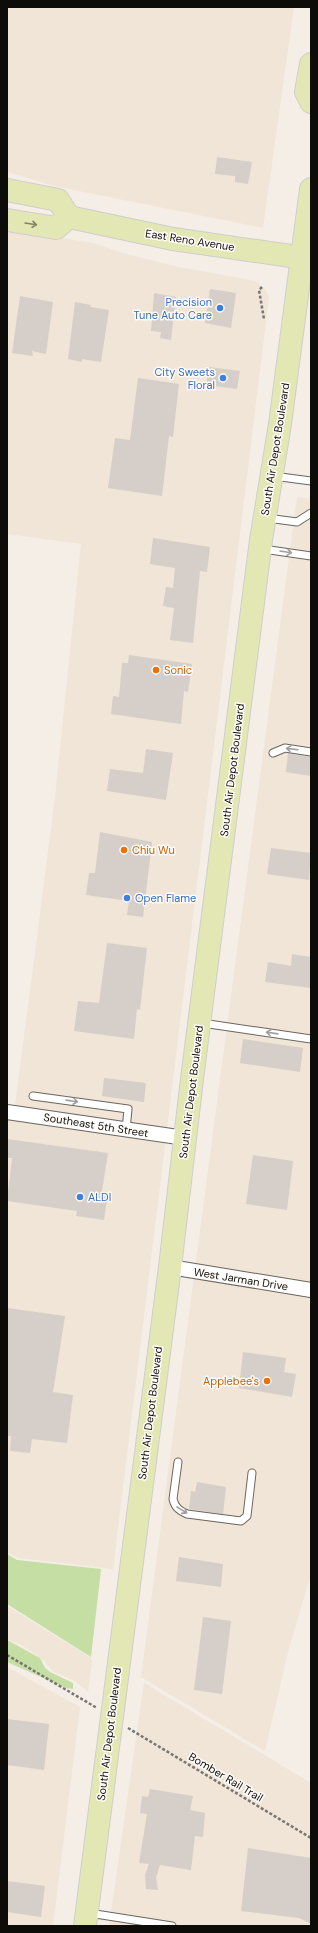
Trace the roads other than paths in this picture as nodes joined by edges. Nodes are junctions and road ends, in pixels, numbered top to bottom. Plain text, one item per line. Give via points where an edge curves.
1 (311, 64) edge
2 (311, 102) edge
3 (311, 189) edge
4 (7, 190) edge
5 (69, 217) junction
6 (7, 220) edge
7 (307, 258) edge
8 (271, 476) junction
9 (311, 481) edge
10 (311, 513) edge
11 (264, 517) junction
12 (260, 548) junction
13 (311, 556) edge
14 (311, 752) edge
15 (273, 753) dead end
16 (199, 1023) junction
17 (311, 1039) edge
18 (33, 1096) dead end
19 (7, 1112) edge
20 (126, 1130) junction
21 (185, 1138) junction
22 (170, 1267) junction
23 (311, 1290) edge
24 (178, 1462) dead end
25 (252, 1473) dead end
26 (86, 1920) edge
27 (172, 1926) edge

1 - 2 main road via 306,92
3 - 7 main road, South Air Depot Boulevard
4 - 5 main road via 58,200
6 -> 5 main road via 56,228
5 - 7 main road, East Reno Avenue via 173,239
7 - 8 main road, South Air Depot Boulevard
8 - 9 lane
8 - 11 main road, South Air Depot Boulevard
10 - 11 lane via 297,522
11 - 12 main road, South Air Depot Boulevard
12 -> 13 lane
12 - 16 main road, South Air Depot Boulevard
14 -> 15 lane via 286,748
17 -> 16 lane
16 - 21 main road, South Air Depot Boulevard
18 -> 20 lane via 128,1109
19 - 20 street, Southeast 5th Street
20 - 21 street, Southeast 5th Street
21 - 22 main road, South Air Depot Boulevard
22 - 23 street, West Jarman Drive
22 - 26 main road, South Air Depot Boulevard
24 -> 25 lane via 173,1499 175,1505 187,1514 241,1521 247,1516
26 - 27 lane

